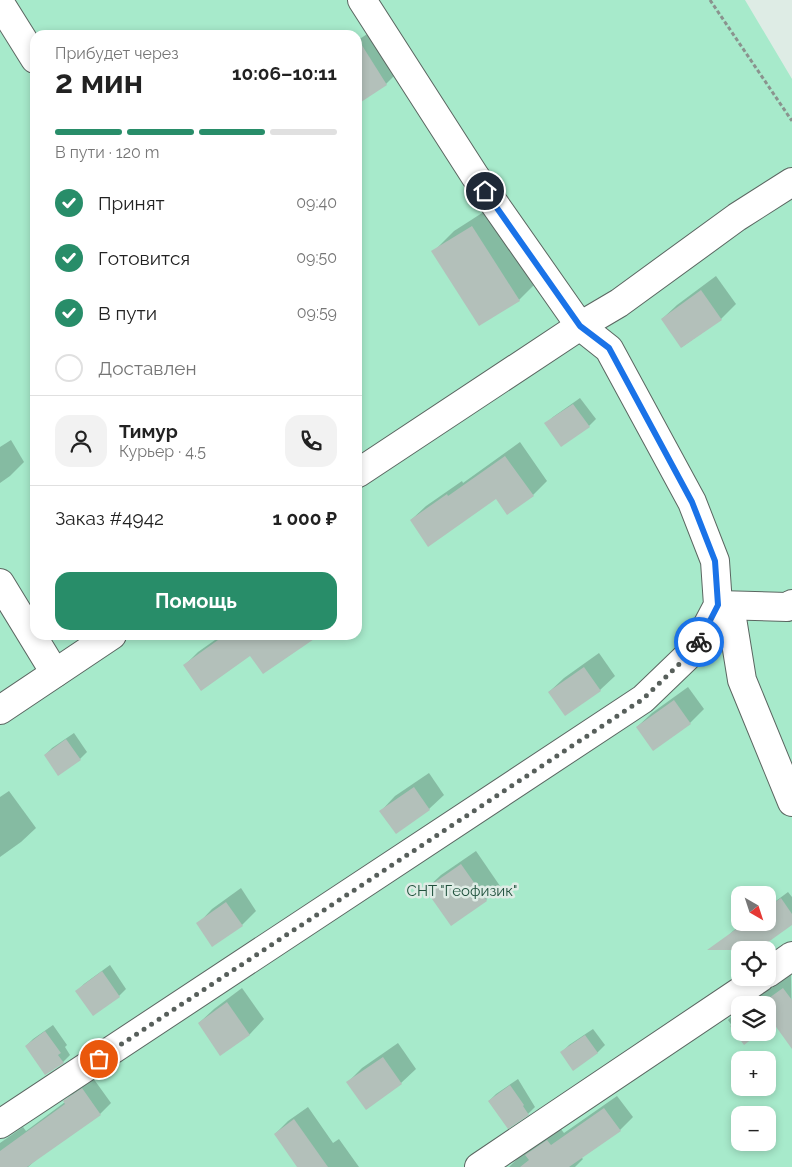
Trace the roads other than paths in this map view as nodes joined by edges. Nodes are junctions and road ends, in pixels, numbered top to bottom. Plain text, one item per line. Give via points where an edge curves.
1 (362, 0) edge
2 (0, 3) edge
3 (30, 51) edge
4 (792, 182) edge
5 (580, 326) junction
6 (362, 470) edge
7 (0, 583) edge
8 (792, 604) edge
9 (724, 605) junction
10 (30, 632) edge
11 (35, 640) edge
12 (104, 640) edge
13 (55, 673) junction
14 (0, 710) edge
15 (792, 802) edge
16 (792, 956) edge
17 (776, 967) edge
18 (748, 986) edge
19 (0, 1124) edge
20 (479, 1167) edge

1 - 5 street via 475,176
2 - 3 street
4 - 5 street via 737,217 619,303
5 - 6 street
5 - 9 street via 609,348 692,502 715,561
7 - 10 street
8 - 9 street via 787,608
9 - 15 street via 742,680
9 - 19 street via 695,649 643,699
11 - 13 street
12 - 13 street
13 - 14 street
16 - 17 street
18 - 20 street

